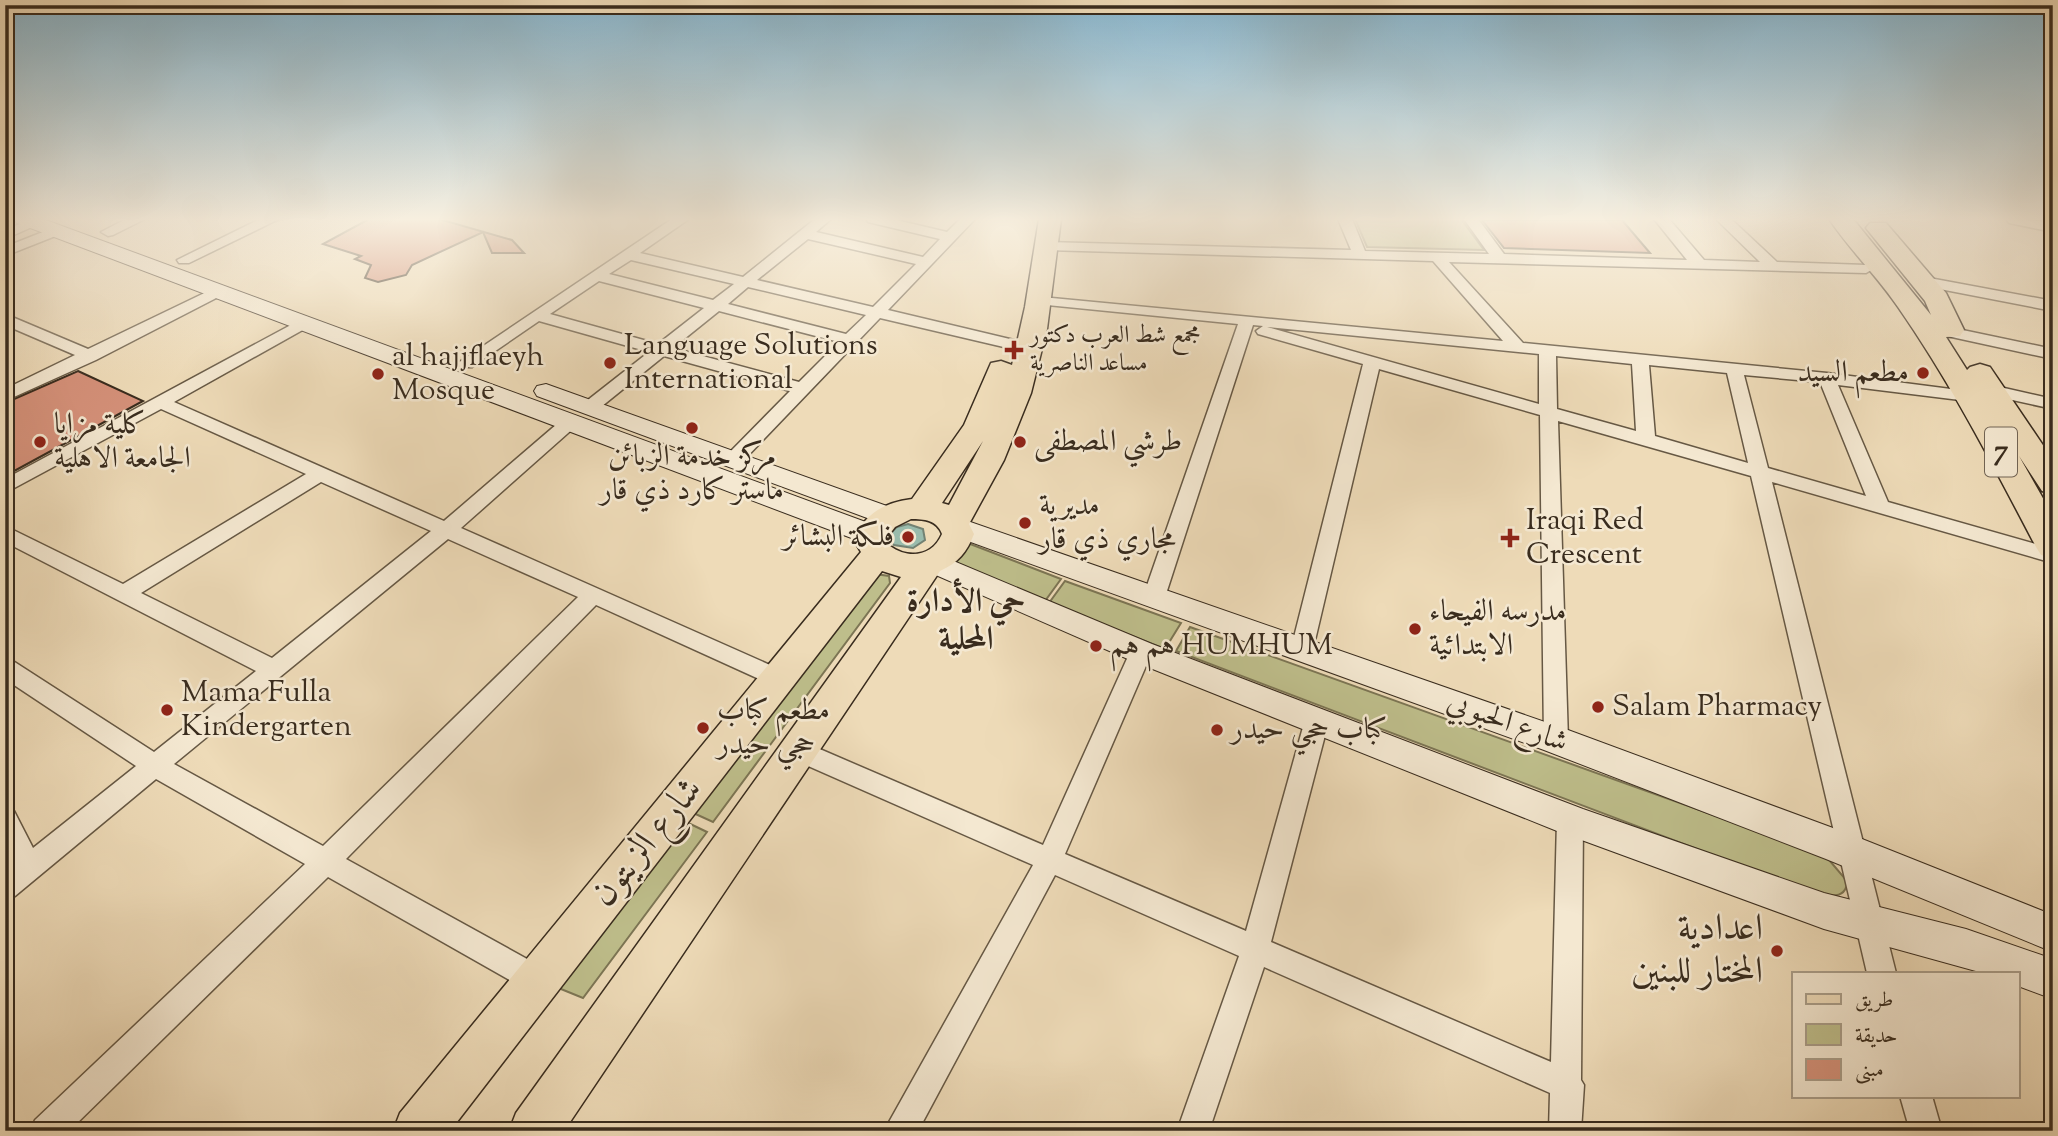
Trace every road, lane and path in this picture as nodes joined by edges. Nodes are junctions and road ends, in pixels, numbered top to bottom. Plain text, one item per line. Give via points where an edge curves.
1 (181, 272) edge
2 (217, 272) edge
3 (604, 272) edge
4 (703, 272) edge
5 (758, 272) edge
6 (916, 272) edge
7 (1022, 272) edge
8 (1041, 272) edge
9 (1450, 272) edge
10 (1869, 272) edge
11 (1894, 272) edge
12 (1899, 272) edge
13 (1904, 272) edge
14 (598, 276) junction
15 (746, 282) junction
16 (219, 291) junction
17 (1917, 294) junction
18 (1037, 299) junction
19 (716, 306) junction
20 (2053, 306) edge
21 (877, 313) junction
22 (538, 316) junction
23 (1212, 316) junction
24 (5, 319) edge
25 (302, 324) junction
26 (1245, 325) junction
27 (850, 340) junction
28 (1949, 341) junction
29 (1008, 343) junction
30 (1517, 346) junction
31 (1547, 349) junction
32 (662, 350) junction
33 (2053, 354) edge
34 (90, 356) junction
35 (1640, 359) junction
36 (1371, 361) junction
37 (466, 363) junction
38 (1734, 368) junction
39 (1827, 377) junction
40 (511, 378) junction
41 (803, 389) junction
42 (489, 392) junction
43 (1980, 393) junction
44 (5, 396) edge
45 (160, 402) junction
46 (2053, 404) edge
47 (590, 407) junction
48 (1550, 412) junction
49 (570, 422) junction
50 (1646, 440) junction
51 (733, 460) junction
52 (1759, 472) junction
53 (320, 474) junction
54 (2050, 476) edge
55 (5, 487) edge
56 (1880, 506) junction
57 (921, 509) junction
58 (955, 525) junction
59 (446, 530) junction
60 (5, 533) edge
61 (879, 535) junction
62 (2053, 547) edge
63 (2053, 556) edge
64 (930, 563) junction
65 (124, 593) junction
66 (593, 595) junction
67 (1154, 597) junction
68 (1302, 649) junction
69 (1141, 652) junction
70 (5, 667) edge
71 (273, 669) junction
72 (780, 679) junction
73 (1317, 720) junction
74 (1556, 740) junction
75 (799, 751) junction
76 (155, 766) junction
77 (5, 819) edge
78 (1570, 820) junction
79 (1853, 853) junction
80 (1049, 861) junction
81 (325, 862) junction
82 (29, 867) junction
83 (5, 887) edge
84 (1869, 922) junction
85 (2053, 934) edge
86 (1255, 950) junction
87 (1882, 972) edge
88 (2053, 979) edge
89 (537, 980) junction
90 (1568, 1086) junction
91 (1917, 1098) edge
92 (46, 1131) edge
93 (418, 1131) edge
94 (534, 1131) edge
95 (900, 1131) edge
96 (1193, 1131) edge
97 (1565, 1131) edge
98 (1926, 1131) edge

1 - 16 main road
2 - 37 main road
3 - 14 street
4 - 15 street
5 - 15 street
6 - 21 street
7 - 29 main road
8 - 18 main road
9 - 30 street
10 - 28 highway
11 - 17 highway, 7
12 - 17 highway, 7
13 - 17 highway
14 - 19 street
14 - 22 street
15 - 19 street
15 - 21 street
16 - 25 main road
16 - 34 street
17 - 20 street
17 - 28 highway, 7
18 - 23 street
18 - 58 main road via 1017,395
19 - 27 street
19 - 32 street
21 - 27 street
21 - 29 street
22 - 32 street
22 - 37 street
23 - 26 street
23 - 30 street
24 - 34 street
25 - 42 main road
25 - 45 street
26 - 36 street
26 - 67 street
27 - 41 street
28 - 33 street
28 - 43 highway, 7
29 - 57 main road via 984,414
30 - 31 street
31 - 35 street
31 - 48 street
32 - 41 street
32 - 47 street
34 - 44 street
35 - 38 street
35 - 50 street
36 - 48 street
36 - 68 street
37 - 40 main road
38 - 39 street
38 - 52 street
39 - 43 street
39 - 56 street
40 - 42 main road
40 - 47 main road
41 - 51 street
42 - 49 main road
43 - 46 street
43 - 54 highway, 7
43 - 62 highway, 7
45 - 53 street
45 - 55 street
47 - 51 main road
48 - 50 street
48 - 74 street
49 - 59 street
49 - 61 main road
50 - 52 street
51 - 61 main road
52 - 56 street
52 - 79 street
53 - 59 street
53 - 65 street
56 - 63 street
57 - 58 main road via 934,511
57 - 61 main road
58 - 64 main road via 958,534 951,550
58 - 67 main road, شارع الحبوبي
59 - 66 street
59 - 71 street
60 - 65 street
61 - 64 main road via 900,565
61 - 72 main road, شارع الزيتون
64 - 69 main road
64 - 75 main road, شارع الزيتون
65 - 71 street
66 - 72 street
66 - 81 street
67 - 68 main road, شارع الحبوبي
68 - 74 main road, شارع الحبوبي
69 - 73 main road
69 - 80 street
70 - 76 street
71 - 76 street
72 - 89 main road, شارع الزيتون
73 - 78 main road
73 - 86 street
74 - 79 main road, شارع الحبوبي
75 - 80 street
75 - 94 main road, شارع الزيتون
76 - 81 street
76 - 82 street
77 - 82 street
78 - 84 main road via 1824,911
78 - 90 street
79 - 84 street
79 - 85 main road, شارع الحبوبي
80 - 86 street
80 - 95 street
81 - 89 street
81 - 92 street
82 - 83 street
84 - 87 street
84 - 88 main road via 1966,948
86 - 90 street
86 - 96 street
89 - 93 main road, شارع الزيتون
90 - 97 street
91 - 98 street

